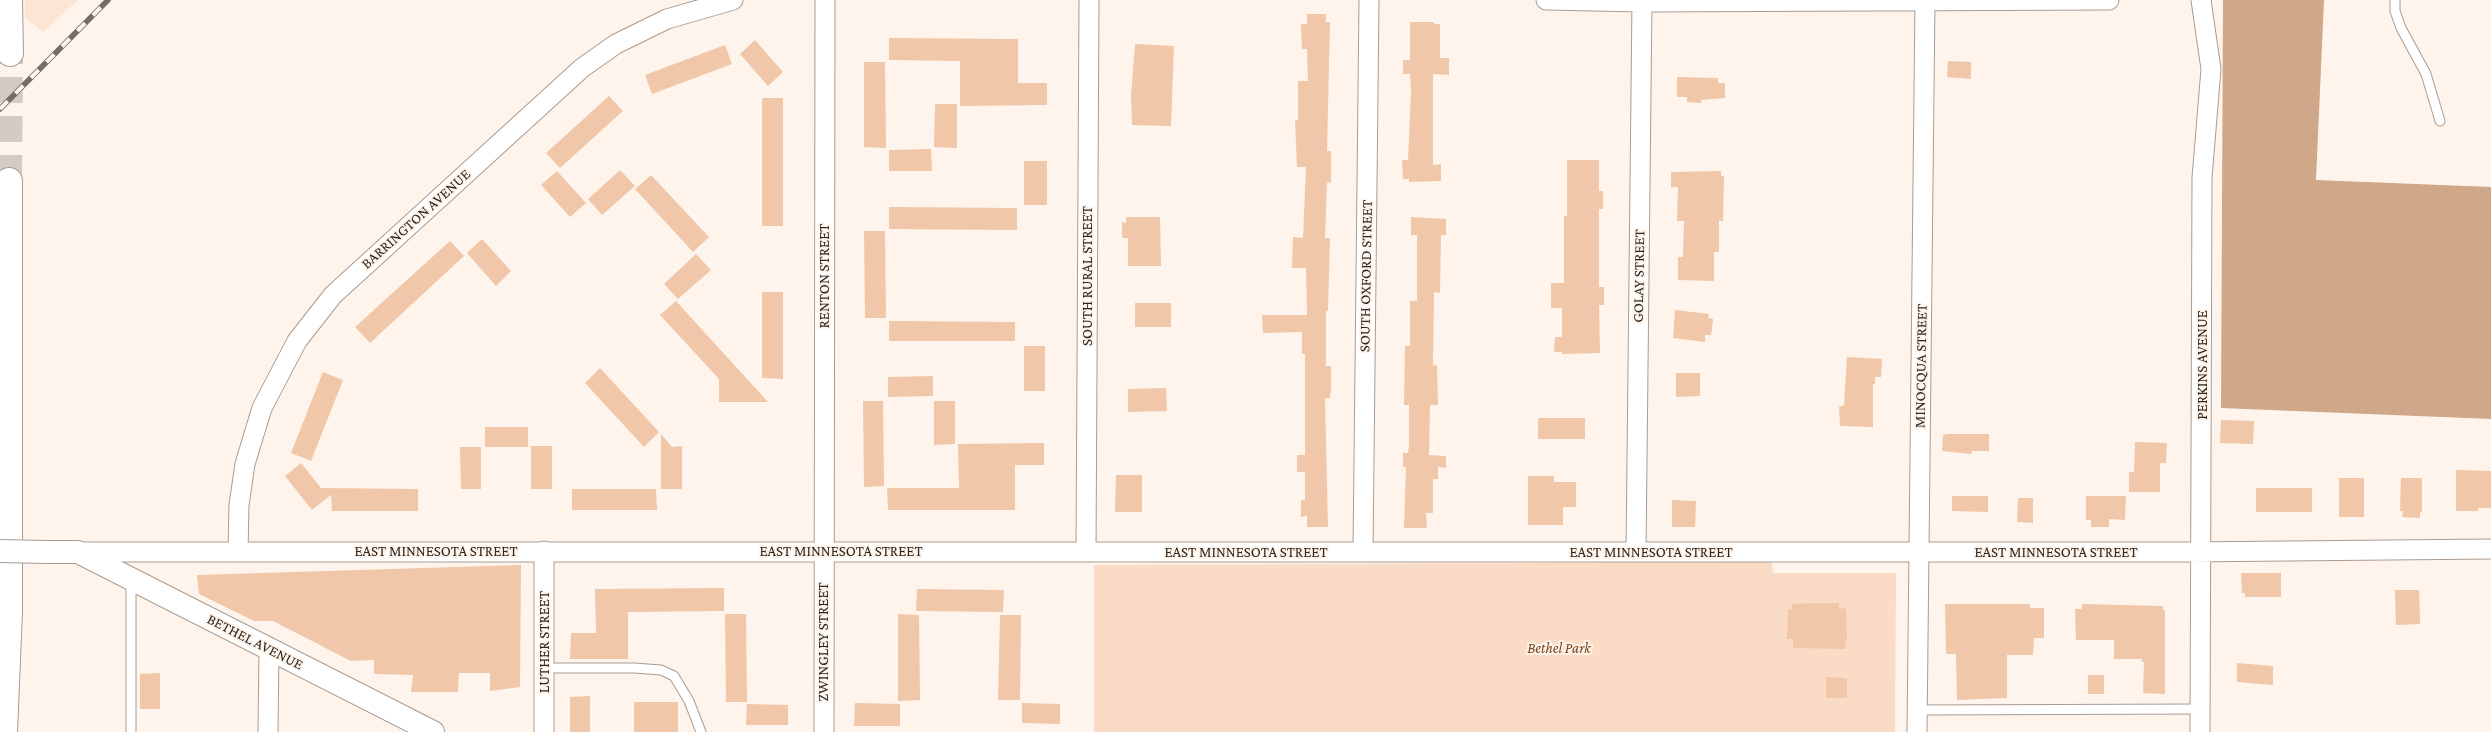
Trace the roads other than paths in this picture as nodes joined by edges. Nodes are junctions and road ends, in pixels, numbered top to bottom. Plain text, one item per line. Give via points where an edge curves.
1 (9, 0) edge
2 (733, 0) edge
3 (825, 0) edge
4 (1089, 0) edge
5 (1369, 0) edge
6 (1546, 0) edge
7 (1925, 0) edge
8 (2109, 0) edge
9 (2201, 0) edge
10 (2395, 0) edge
11 (1642, 1) edge
12 (10, 53) tunnel mouth
13 (2440, 121) dead end
14 (9, 181) tunnel mouth
15 (2491, 549) edge
16 (0, 551) edge
17 (238, 551) junction
18 (544, 551) junction
19 (823, 551) junction
20 (78, 552) junction
21 (1086, 552) junction
22 (1364, 552) junction
23 (1636, 552) junction
24 (1919, 552) junction
25 (2201, 552) junction
26 (131, 579) junction
27 (269, 649) junction
28 (544, 668) junction
29 (2200, 709) junction
30 (1918, 710) junction
31 (4, 732) edge
32 (131, 732) edge
33 (268, 732) edge
34 (433, 732) edge
35 (544, 732) edge
36 (700, 732) edge
37 (824, 732) edge
38 (1918, 732) edge
39 (2200, 732) edge

1 - 12 main road
2 - 17 street, BARRINGTON AVENUE via 667,19 616,44 582,68 333,295 297,341 262,408 245,464 239,505
3 - 19 street, RENTON STREET
4 - 21 street, SOUTH RURAL STREET
5 - 22 street, SOUTH OXFORD STREET
6 - 11 street
7 - 8 street
7 - 11 street
7 - 24 street, MINOCQUA STREET
9 - 25 street, PERKINS AVENUE via 2211,69 2202,178
10 - 13 lane via 2401,28 2426,74
11 - 23 street, GOLAY STREET
14 - 31 main road via 9,603
15 - 25 street, EAST MINNESOTA STREET
16 - 20 street, EAST MINNESOTA STREET, bridge
17 - 18 street, EAST MINNESOTA STREET
17 - 20 street, EAST MINNESOTA STREET
18 - 19 street, EAST MINNESOTA STREET
18 - 28 street, LUTHER STREET
19 - 21 street, EAST MINNESOTA STREET
19 - 37 street, ZWINGLEY STREET
20 - 26 street, BETHEL AVENUE
21 - 22 street, EAST MINNESOTA STREET
22 - 23 street, EAST MINNESOTA STREET
23 - 24 street, EAST MINNESOTA STREET
24 - 25 street, EAST MINNESOTA STREET
24 - 30 street, MINOCQUA STREET
25 - 29 street, PERKINS AVENUE
26 - 27 street, BETHEL AVENUE
26 - 32 lane
27 - 33 street
27 - 34 street, BETHEL AVENUE
28 - 35 street, LUTHER STREET
28 - 36 lane via 661,670 674,676 689,701
29 - 30 lane
29 - 39 street, PERKINS AVENUE
30 - 38 street, MINOCQUA STREET

